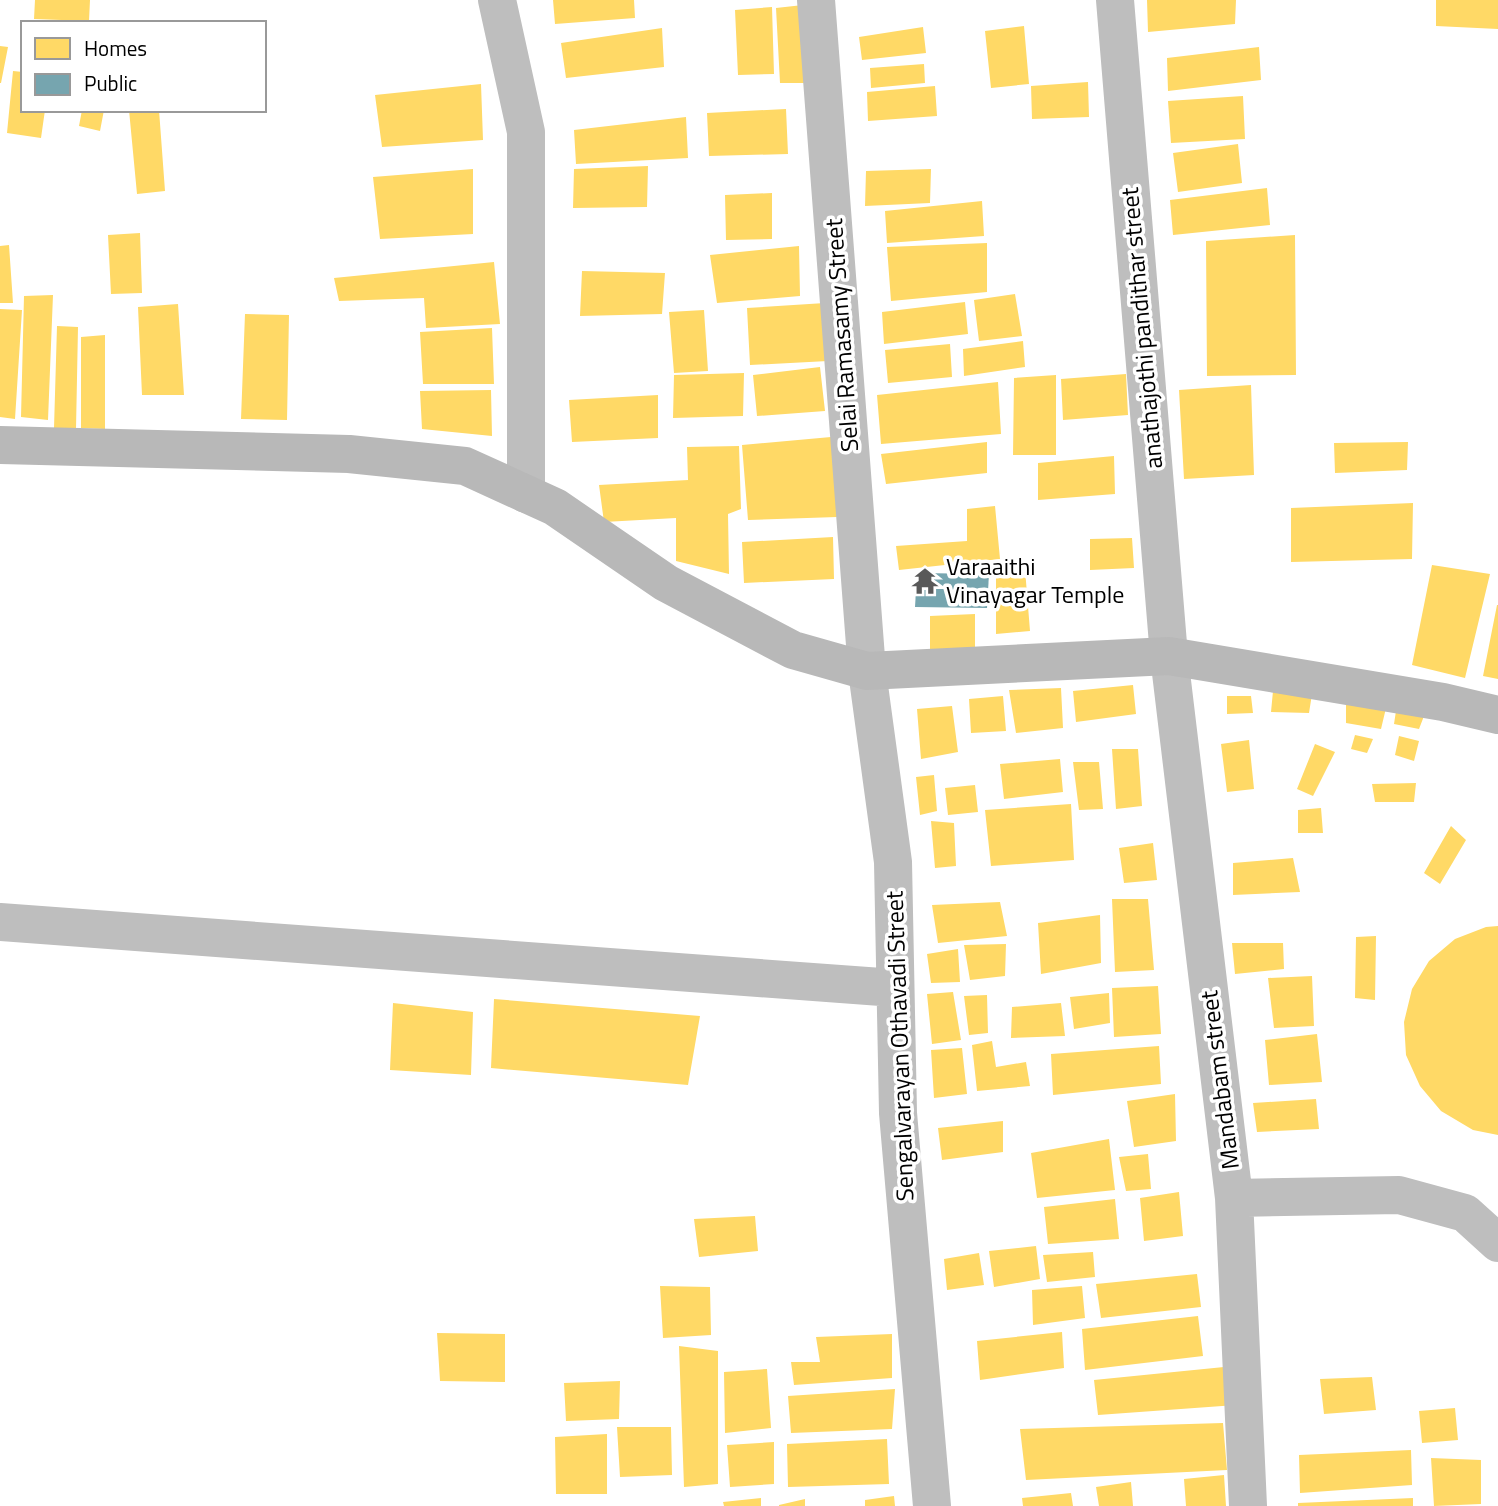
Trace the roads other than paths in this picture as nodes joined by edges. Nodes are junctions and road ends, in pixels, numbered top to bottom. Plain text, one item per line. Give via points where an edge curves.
1 (497, 0) edge
2 (816, 0) edge
3 (1115, 0) edge
4 (0, 445) edge
5 (526, 494) junction
6 (1169, 656) junction
7 (867, 671) junction
8 (1498, 715) edge
9 (0, 922) edge
10 (895, 988) junction
11 (1234, 1198) junction
12 (1498, 1243) edge
13 (932, 1506) edge
14 (1248, 1506) edge

1 - 5 street via 526,132
2 - 7 street, Selai Ramasamy Street
3 - 6 street, anathajothi pandithar street
4 - 5 street via 349,454 465,466
5 - 7 street via 555,507 666,583 793,650
6 - 7 street
6 - 8 street
6 - 11 street, Mandabam street
7 - 10 street, Sengalvarayan Othavadi Street via 894,862
9 - 10 street
10 - 13 street, Sengalvarayan Othavadi Street via 898,1113
11 - 12 street via 1399,1195 1465,1213
11 - 14 street, Mandabam street

